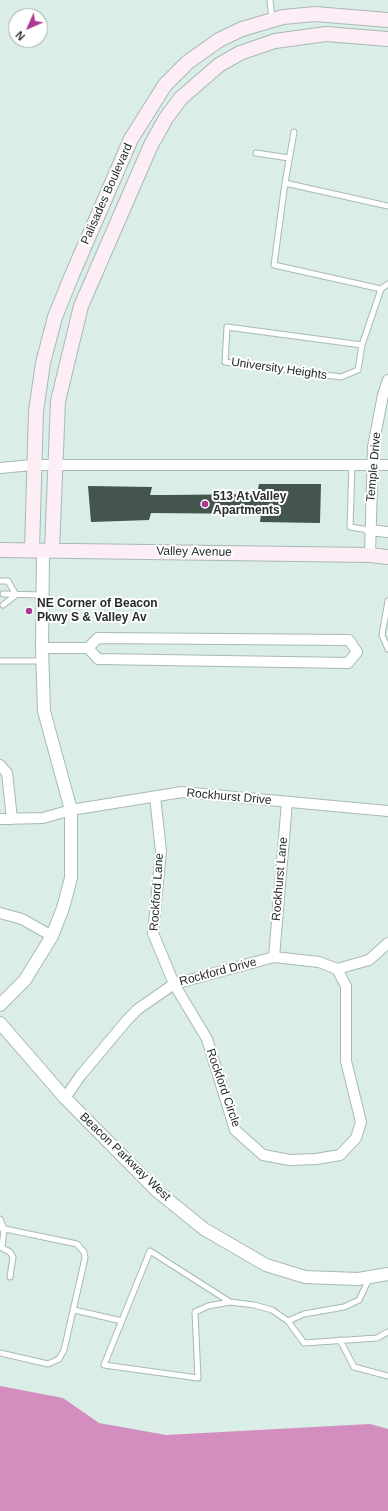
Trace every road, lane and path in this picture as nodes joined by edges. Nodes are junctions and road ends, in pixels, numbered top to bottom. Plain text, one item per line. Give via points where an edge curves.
1 (270, 0) edge
2 (272, 20) junction
3 (388, 20) edge
4 (388, 40) edge
5 (294, 132) dead end
6 (256, 153) dead end
7 (289, 158) junction
8 (285, 183) junction
9 (388, 206) edge
10 (388, 284) edge
11 (381, 289) junction
12 (362, 345) junction
13 (388, 380) edge
14 (352, 464) junction
15 (374, 464) junction
16 (33, 465) junction
17 (55, 465) junction
18 (388, 465) edge
19 (0, 468) edge
20 (369, 530) junction
21 (388, 532) edge
22 (0, 550) edge
23 (42, 550) junction
24 (370, 555) junction
25 (388, 557) edge
26 (0, 581) edge
27 (3, 594) dead end
28 (16, 595) junction
29 (42, 595) junction
30 (388, 602) edge
31 (3, 605) dead end
32 (42, 648) junction
33 (88, 648) junction
34 (388, 649) edge
35 (0, 661) edge
36 (42, 661) junction
37 (0, 765) edge
38 (154, 797) junction
39 (287, 802) junction
40 (71, 810) junction
41 (388, 811) edge
42 (0, 819) edge
43 (12, 819) junction
44 (0, 913) edge
45 (52, 936) junction
46 (388, 943) edge
47 (274, 957) junction
48 (338, 969) junction
49 (174, 984) junction
50 (0, 1004) edge
51 (0, 1023) edge
52 (65, 1098) junction
53 (0, 1219) edge
54 (2, 1228) edge
55 (1, 1248) edge
56 (388, 1274) edge
57 (10, 1277) dead end
58 (370, 1277) junction
59 (230, 1302) junction
60 (74, 1310) junction
61 (122, 1321) junction
62 (288, 1321) junction
63 (388, 1332) edge
64 (340, 1340) junction
65 (0, 1353) edge
66 (388, 1376) edge

1 - 2 lane
2 - 3 main road, Palisades Boulevard via 315,14
2 - 16 main road, Palisades Boulevard via 242,29 219,40 188,62 165,85 131,139 56,317 44,363 36,410
4 - 17 main road, Palisades Boulevard via 326,34 275,41 240,53 219,65 182,98 170,113 151,145 81,306 58,401
5 - 7 lane
6 - 7 lane
7 - 8 lane
8 - 9 lane
8 - 11 lane via 274,265
10 - 11 lane
11 - 12 lane, University Heights
12 - 12 lane, University Heights via 227,327 225,362 341,377 358,370
13 - 15 street, Temple Drive via 373,447
14 - 15 street
14 - 17 street
14 - 20 lane via 350,526
15 - 18 street
15 - 20 street, Temple Drive
16 - 17 street
16 - 19 street
16 - 23 main road, Palisades Boulevard
17 - 23 main road, Palisades Boulevard
20 - 21 street
20 - 24 street, Temple Drive
22 - 23 main road, Valley Avenue
23 - 24 main road, Valley Avenue
23 - 29 street
24 - 25 main road, Valley Avenue
26 - 28 lane via 8,581
27 - 28 lane
28 - 29 lane
28 - 31 lane
29 - 32 street
30 - 34 lane via 382,635
32 - 33 street
32 - 36 street
33 - 33 street via 98,638 349,640 357,652 348,663 196,662 98,659
35 - 36 lane
36 - 40 street via 44,711
37 - 43 street via 7,773
38 - 39 street, Rockhurst Drive via 182,792
38 - 40 street, Rockhurst Drive
38 - 49 street, Rockford Lane via 161,851 153,933
39 - 41 street, Rockhurst Drive
39 - 47 street, Rockhurst Lane
40 - 43 street, Rockhurst Drive via 44,818
40 - 45 street via 71,878
42 - 43 street, Rockhurst Drive
44 - 45 street via 22,919
45 - 50 street via 25,980
46 - 48 street via 369,960
47 - 48 street, Rockford Drive via 319,962
47 - 49 street, Rockford Drive
48 - 49 street, Rockford Circle via 346,986 346,1061 361,1122 356,1138 340,1155 316,1159 290,1160 263,1155 235,1130 207,1039
49 - 52 street, Rockford Drive via 128,1019
51 - 52 street, Beacon Parkway West
52 - 58 street, Beacon Parkway West via 156,1190 204,1229 266,1265 305,1277
53 - 54 lane
54 - 55 lane
54 - 60 lane via 77,1244 84,1252 85,1258
55 - 57 lane via 10,1252 13,1257
56 - 58 street, Beacon Parkway West
58 - 62 lane via 359,1300 344,1307 304,1314
59 - 61 lane via 150,1251
59 - 61 lane via 208,1306 195,1312 198,1378 104,1365
59 - 62 lane via 272,1310
60 - 61 lane
60 - 65 lane via 64,1350 59,1359 48,1364
62 - 64 lane via 304,1343
63 - 64 lane via 377,1338
64 - 66 lane via 354,1367

